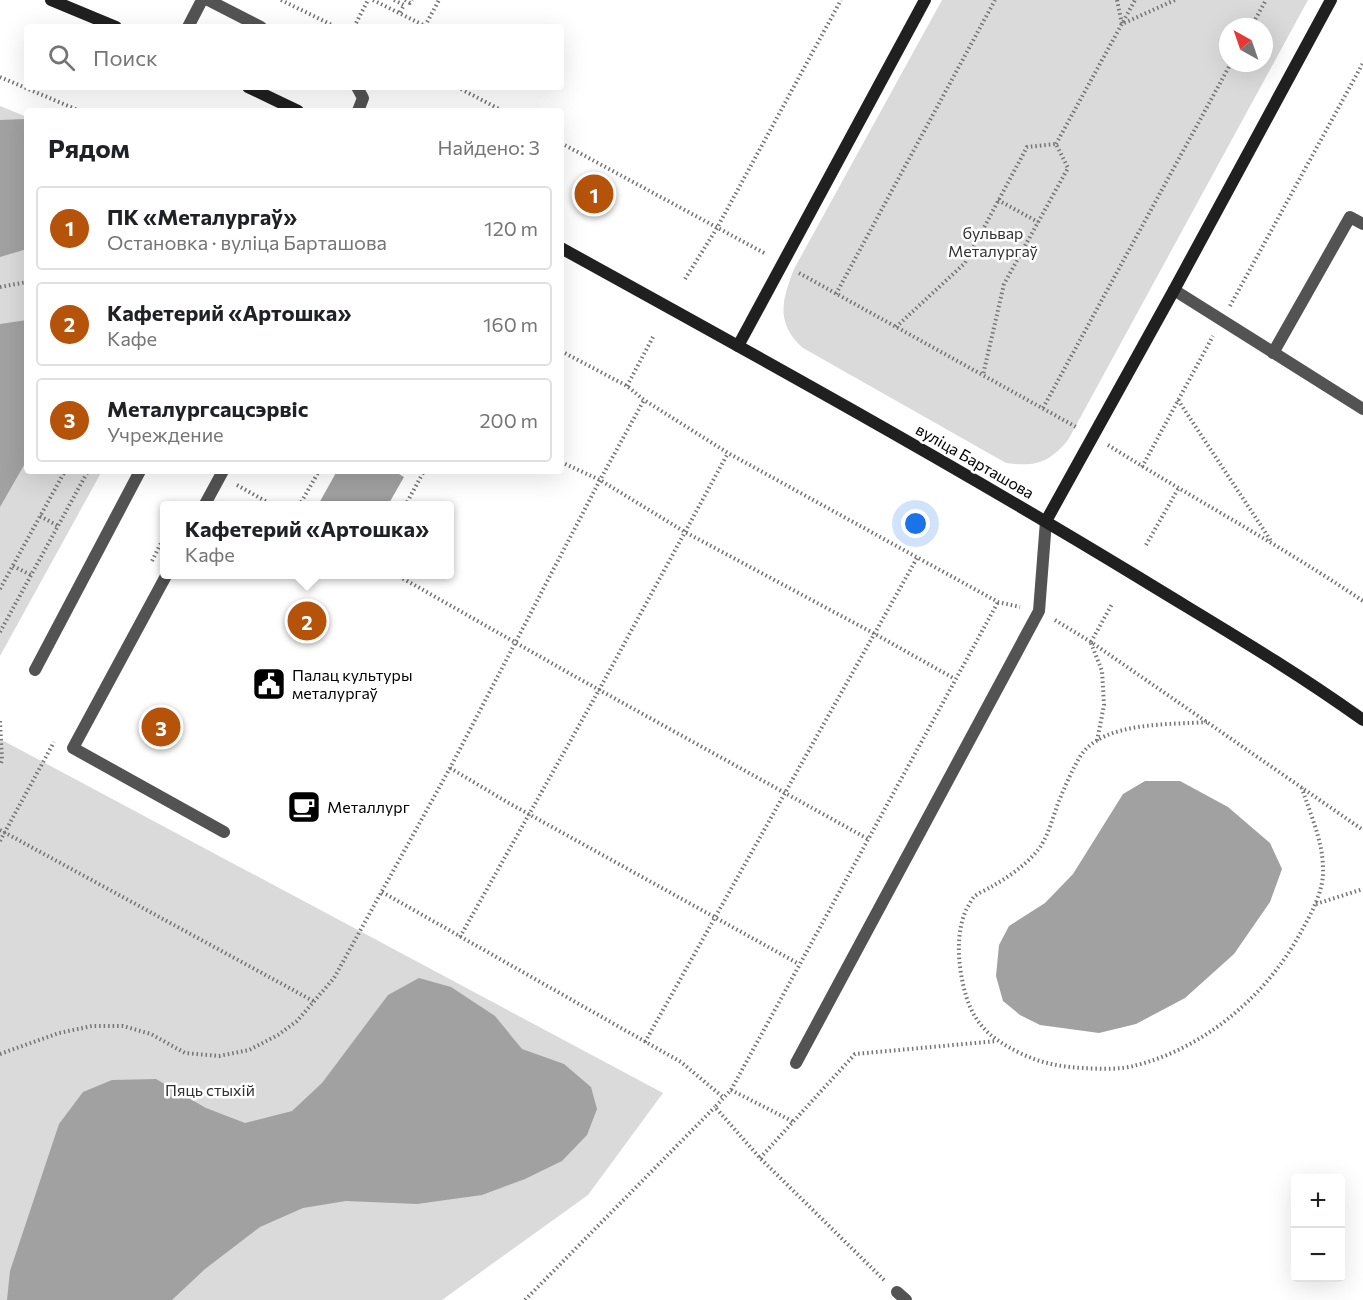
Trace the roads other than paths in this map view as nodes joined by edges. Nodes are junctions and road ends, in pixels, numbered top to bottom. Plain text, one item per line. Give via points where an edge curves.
1 (51, 0) edge
2 (202, 0) edge
3 (208, 0) edge
4 (925, 0) edge
5 (1331, 0) edge
6 (109, 24) edge
7 (190, 24) edge
8 (255, 24) edge
9 (254, 90) edge
10 (359, 90) edge
11 (292, 108) edge
12 (359, 108) edge
13 (1363, 224) edge
14 (564, 250) edge
15 (1174, 290) junction
16 (738, 346) junction
17 (1273, 352) junction
18 (1363, 409) edge
19 (138, 474) edge
20 (221, 474) edge
21 (207, 501) edge
22 (1046, 521) junction
23 (164, 579) edge
24 (35, 670) dead end
25 (1363, 720) edge
26 (224, 832) dead end
27 (796, 1063) dead end

1 - 6 main road
2 - 7 lane
3 - 8 lane
4 - 16 main road
5 - 15 main road
9 - 11 main road
10 - 12 lane via 363,98
13 - 17 lane via 1350,217
14 - 16 main road, вуліца Барташова
15 - 17 lane
15 - 22 main road
16 - 22 main road, вуліца Барташова
17 - 18 lane
19 - 24 lane
20 - 21 lane
22 - 25 main road, вуліца Барташова
22 - 27 lane via 1039,611
23 - 26 lane via 73,748

